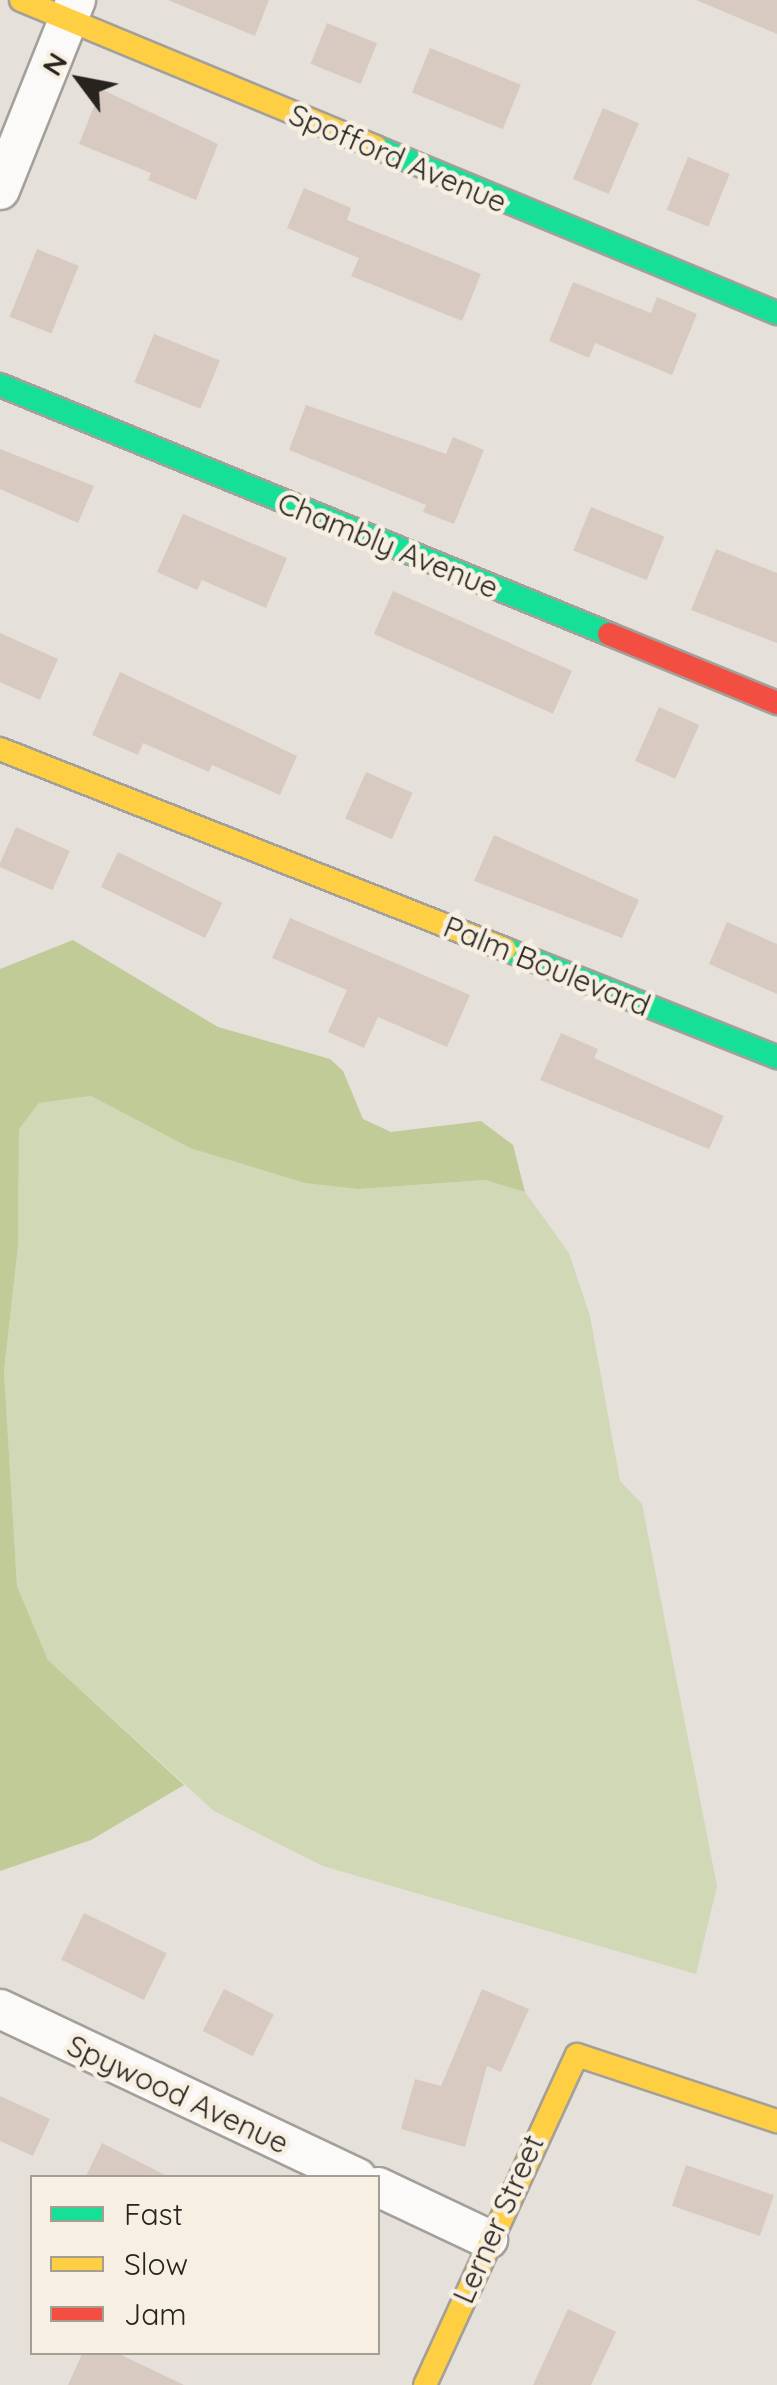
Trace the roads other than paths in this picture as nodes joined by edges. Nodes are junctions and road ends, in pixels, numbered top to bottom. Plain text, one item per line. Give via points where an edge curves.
1 (21, 0) edge
2 (72, 10) edge
3 (0, 190) edge
4 (777, 313) edge
5 (0, 386) edge
6 (777, 704) edge
7 (0, 749) edge
8 (777, 1057) edge
9 (0, 2009) edge
10 (777, 2121) edge
11 (350, 2175) edge
12 (380, 2188) edge
13 (488, 2239) junction
14 (426, 2385) edge

1 - 2 street, Spofford Avenue
2 - 3 street
2 - 4 street, Spofford Avenue
5 - 6 street, Chambly Avenue
7 - 8 street, Palm Boulevard
9 - 11 street, Spywood Avenue
10 - 13 street, Lerner Street via 577,2055
12 - 13 street
13 - 14 street, Lerner Street

